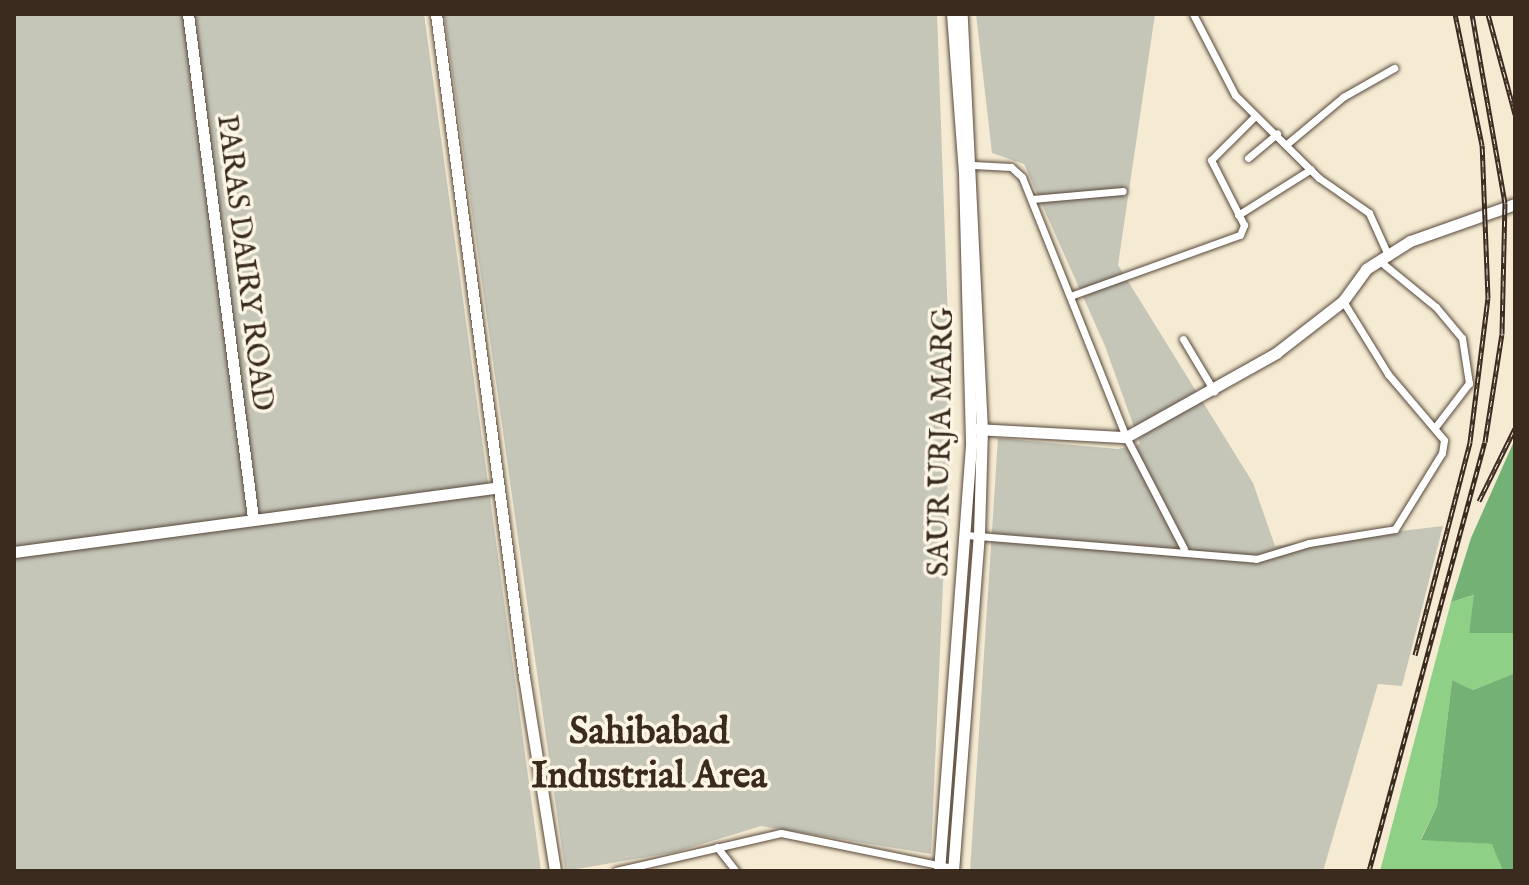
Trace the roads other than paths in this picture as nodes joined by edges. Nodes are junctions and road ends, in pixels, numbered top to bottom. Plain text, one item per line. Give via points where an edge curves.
1 (188, 14) edge
2 (436, 14) edge
3 (952, 14) edge
4 (962, 14) edge
5 (1193, 14) edge
6 (1394, 68) dead end
7 (1255, 116) junction
8 (1277, 134) junction
9 (1288, 143) junction
10 (1248, 158) dead end
11 (973, 165) junction
12 (1311, 169) junction
13 (1123, 191) dead end
14 (1032, 199) junction
15 (1515, 204) edge
16 (1238, 215) junction
17 (1385, 259) junction
18 (1073, 295) junction
19 (1343, 301) junction
20 (1183, 339) dead end
21 (1214, 391) junction
22 (1436, 426) junction
23 (977, 429) junction
24 (1126, 437) junction
25 (498, 487) junction
26 (253, 518) junction
27 (966, 535) junction
28 (979, 535) junction
29 (1185, 551) junction
30 (14, 552) edge
31 (717, 847) junction
32 (939, 868) edge
33 (953, 869) edge
34 (555, 871) edge
35 (621, 871) edge
36 (736, 871) edge

1 - 26 street, PARAS DAIRY ROAD
2 - 25 street
3 - 23 street, SAUR URJA MARG
4 - 11 street, SAUR URJA MARG
5 - 7 street via 1229,87
6 - 9 street via 1336,101
7 - 8 street
7 - 16 street via 1211,160
8 - 9 street
8 - 10 street
9 - 12 street
11 - 14 street via 1011,167
11 - 23 street, SAUR URJA MARG
12 - 16 street
12 - 17 street via 1369,213
13 - 14 street
14 - 18 street
15 - 17 street via 1432,229
16 - 18 street via 1244,228 1240,235
17 - 19 street via 1362,273
17 - 22 street via 1462,338 1469,383
18 - 24 street
19 - 21 street via 1276,353
19 - 22 street via 1388,374
20 - 21 street
21 - 24 street
22 - 29 street via 1444,440 1442,453 1388,533 1309,543 1267,559
23 - 24 street
23 - 27 street, SAUR URJA MARG
23 - 28 street, SAUR URJA MARG
24 - 29 street via 1175,541
25 - 26 street
25 - 34 street
26 - 30 street
27 - 28 street
27 - 32 street, SAUR URJA MARG
28 - 29 street
28 - 33 street, SAUR URJA MARG
31 - 32 street via 781,833
31 - 35 street
31 - 36 street
32 - 33 street

